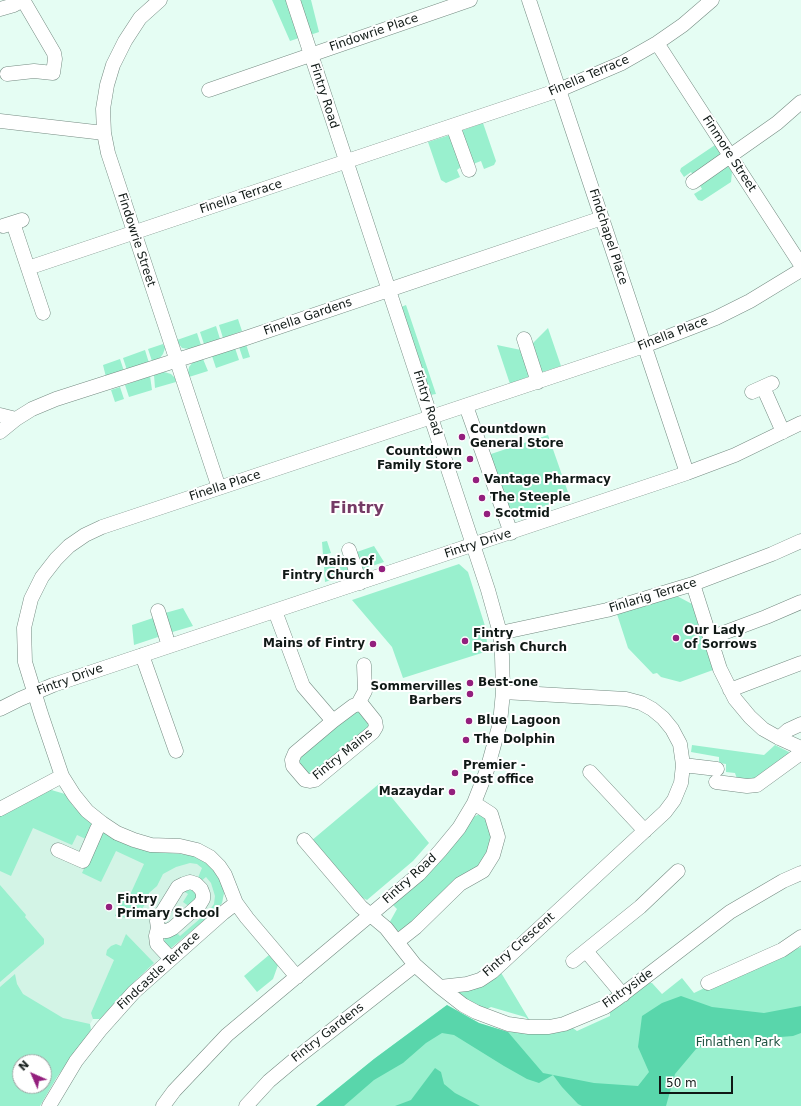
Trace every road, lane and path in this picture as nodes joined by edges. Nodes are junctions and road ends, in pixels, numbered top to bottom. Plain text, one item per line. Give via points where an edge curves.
1 (160, 0) edge
2 (293, 0) edge
3 (470, 0) edge
4 (530, 0) edge
5 (712, 0) edge
6 (18, 1) edge
7 (0, 9) edge
8 (656, 43) junction
9 (311, 55) junction
10 (7, 74) dead end
11 (209, 90) dead end
12 (559, 90) junction
13 (801, 102) edge
14 (0, 121) edge
15 (453, 126) junction
16 (104, 133) junction
17 (730, 157) junction
18 (346, 162) junction
19 (469, 170) dead end
20 (693, 182) dead end
21 (602, 218) junction
22 (13, 223) dead end
23 (134, 232) junction
24 (801, 265) edge
25 (28, 268) junction
26 (801, 270) edge
27 (389, 289) junction
28 (43, 313) dead end
29 (524, 339) dead end
30 (644, 346) junction
31 (176, 360) junction
32 (538, 382) junction
33 (762, 388) dead end
34 (466, 406) junction
35 (0, 415) edge
36 (432, 417) junction
37 (16, 419) junction
38 (801, 423) edge
39 (0, 432) edge
40 (783, 432) junction
41 (687, 474) junction
42 (219, 488) junction
43 (510, 533) junction
44 (801, 541) edge
45 (473, 544) junction
46 (349, 550) dead end
47 (360, 583) junction
48 (693, 584) junction
49 (801, 602) edge
50 (158, 611) dead end
51 (275, 611) junction
52 (500, 633) junction
53 (710, 638) junction
54 (169, 646) junction
55 (142, 656) junction
56 (801, 663) edge
57 (364, 665) dead end
58 (730, 690) junction
59 (503, 692) junction
60 (35, 693) junction
61 (358, 704) junction
62 (0, 710) edge
63 (333, 721) junction
64 (801, 724) edge
65 (779, 738) junction
66 (801, 748) edge
67 (176, 751) dead end
68 (801, 754) edge
69 (683, 764) junction
70 (590, 772) dead end
71 (62, 776) junction
72 (474, 803) junction
73 (0, 809) edge
74 (102, 823) junction
75 (645, 831) junction
76 (304, 840) dead end
77 (58, 850) dead end
78 (678, 871) dead end
79 (801, 873) edge
80 (236, 903) junction
81 (371, 914) junction
82 (158, 928) dead end
83 (801, 937) edge
84 (397, 942) junction
85 (586, 951) junction
86 (171, 959) junction
87 (573, 961) dead end
88 (415, 965) junction
89 (297, 977) junction
90 (708, 983) dead end
91 (440, 987) junction
92 (623, 995) junction
93 (49, 1106) edge
94 (163, 1106) edge
95 (246, 1106) edge

1 - 16 street, Findowrie Street via 140,18 113,65 107,85
2 - 9 street, Fintry Road
3 - 9 street, Findowrie Place
4 - 12 street, Findchapel Place
5 - 8 street, Finella Terrace
6 - 7 street
6 - 10 street via 54,53 53,73 34,71
8 - 12 street, Finella Terrace via 622,63
8 - 17 street, Finmore Street
9 - 11 street, Findowrie Place
9 - 18 street, Fintry Road
12 - 15 street, Finella Terrace
12 - 21 street, Findchapel Place
13 - 17 street
14 - 16 street
15 - 18 street, Finella Terrace
15 - 19 street
16 - 23 street, Findowrie Street via 108,154
17 - 20 street
17 - 24 street, Finmore Street
18 - 23 street, Finella Terrace
18 - 27 street, Fintry Road
21 - 27 street, Finella Gardens
21 - 30 street, Findchapel Place
22 - 25 street
23 - 25 street, Finella Terrace
23 - 31 street, Findowrie Street
25 - 28 street
26 - 30 street, Finella Place via 716,318
27 - 31 street, Finella Gardens
27 - 36 street, Fintry Road
29 - 32 street
30 - 32 street, Finella Place
30 - 41 street, Findchapel Place
31 - 37 street, Finella Gardens via 56,399
31 - 42 street, Findowrie Street
32 - 34 street, Finella Place
33 - 40 street
34 - 36 street, Finella Place
34 - 43 street
35 - 37 street
36 - 42 street, Finella Place
36 - 45 street, Fintry Road
37 - 39 street, Finella Gardens
38 - 40 street, Fintry Drive
40 - 41 street, Fintry Drive
41 - 43 street, Fintry Drive
42 - 60 street, Finella Place via 102,527 69,546 56,559 42,577 31,599 24,628 25,662
43 - 45 street, Fintry Drive
44 - 48 street, Finlarig Terrace
45 - 47 street, Fintry Drive
45 - 52 street, Fintry Road
46 - 47 street
47 - 51 street, Fintry Drive
48 - 52 street, Finlarig Terrace via 606,610
48 - 53 street
49 - 53 street
50 - 54 street
51 - 54 street, Fintry Drive
51 - 63 street via 303,686
52 - 59 street, Fintry Road
53 - 58 street
54 - 55 street, Fintry Drive
55 - 60 street, Fintry Drive
55 - 67 street
56 - 58 street
57 - 61 street via 365,691
58 - 65 street via 750,717 763,729
59 - 69 street, Fintry Crescent via 626,699 641,703 663,718 672,729 680,744
59 - 72 street, Fintry Road via 500,723 493,753
60 - 62 street, Fintry Drive
60 - 71 street, Finella Place
61 - 63 street, Fintry Mains
61 - 63 street, Fintry Mains via 363,706 375,721 376,727 373,732 315,780 305,780 293,766 292,760 295,754
64 - 65 street
65 - 66 street
68 - 69 street via 757,785 747,786
69 - 75 street, Fintry Crescent via 681,783 674,800
70 - 75 street
71 - 73 street
71 - 74 street, Finella Place via 87,811
72 - 81 street, Fintry Road via 459,828 419,874
72 - 84 street via 492,814 498,837 494,855 483,871 460,884
74 - 77 street via 83,861
74 - 80 street, Finella Place via 134,840 151,845 180,846 197,850 210,857 225,875
75 - 91 street, Fintry Crescent via 492,972 480,980 467,984
76 - 81 street via 361,907
78 - 85 street via 640,907
79 - 92 street, Fintryside via 730,912
80 - 86 street, Findcastle Terrace
80 - 89 street, Finella Place
81 - 84 street
81 - 89 street, Fintry Road
82 - 86 street via 157,944
83 - 90 street via 782,950
84 - 88 street
85 - 87 street
85 - 92 street
86 - 93 street, Findcastle Terrace via 134,992 101,1029 76,1061
88 - 91 street
88 - 95 street, Fintry Gardens via 294,1060
89 - 94 street, Fintry Road via 227,1035
91 - 92 street, Fintryside via 476,1012 508,1024 529,1027 564,1024 605,1007

